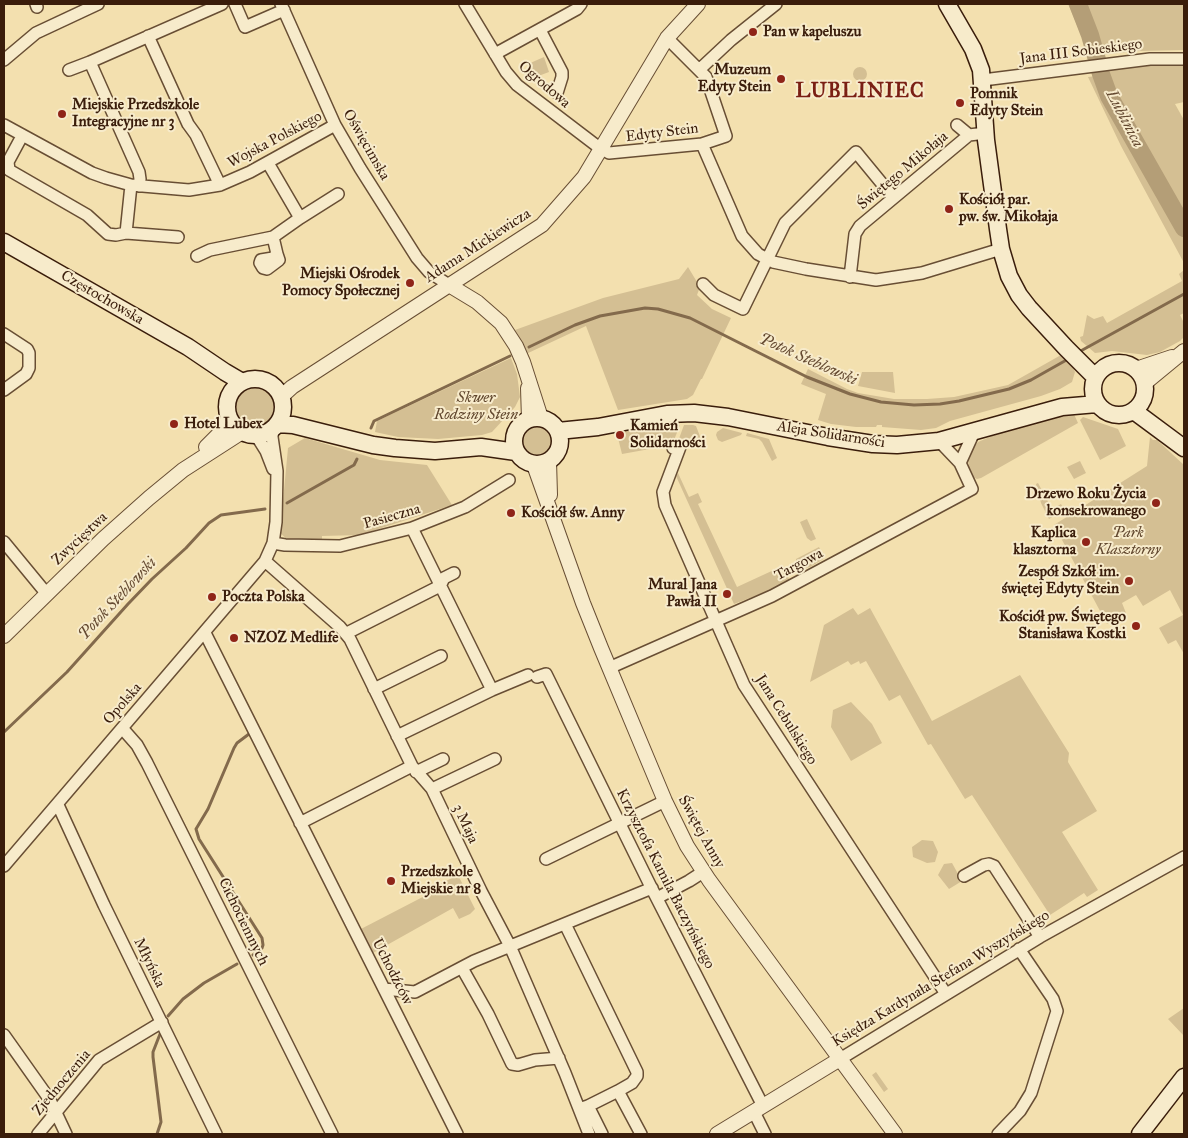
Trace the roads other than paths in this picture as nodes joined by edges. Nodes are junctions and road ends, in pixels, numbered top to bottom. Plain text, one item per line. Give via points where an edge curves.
1 (98, 4) edge
2 (222, 4) edge
3 (235, 4) edge
4 (465, 4) edge
5 (580, 4) edge
6 (698, 4) edge
7 (776, 4) edge
8 (947, 4) edge
9 (282, 7) edge
10 (540, 30) junction
11 (148, 36) junction
12 (667, 38) junction
13 (495, 54) junction
14 (1184, 59) edge
15 (4, 60) edge
16 (90, 62) junction
17 (700, 69) junction
18 (69, 70) dead end
19 (982, 75) junction
20 (557, 93) dead end
21 (4, 125) edge
22 (335, 125) junction
23 (957, 125) dead end
24 (986, 133) junction
25 (969, 135) junction
26 (22, 136) junction
27 (702, 144) junction
28 (602, 150) junction
29 (268, 164) junction
30 (135, 185) junction
31 (220, 185) junction
32 (338, 194) dead end
33 (893, 197) junction
34 (300, 218) junction
35 (126, 232) junction
36 (178, 237) dead end
37 (273, 237) junction
38 (4, 242) edge
39 (1002, 249) junction
40 (277, 254) dead end
41 (197, 256) dead end
42 (767, 260) junction
43 (850, 277) junction
44 (703, 284) dead end
45 (449, 285) junction
46 (4, 334) edge
47 (1181, 353) edge
48 (200, 356) junction
49 (1140, 376) junction
50 (242, 382) junction
51 (1097, 385) junction
52 (4, 390) edge
53 (229, 397) junction
54 (282, 402) junction
55 (1138, 407) junction
56 (229, 417) junction
57 (535, 418) junction
58 (275, 426) junction
59 (974, 432) junction
60 (249, 433) junction
61 (340, 436) junction
62 (559, 437) junction
63 (939, 441) junction
64 (515, 444) junction
65 (1184, 444) edge
66 (673, 448) dead end
67 (1184, 448) edge
68 (542, 463) junction
69 (960, 463) junction
70 (183, 470) junction
71 (509, 480) dead end
72 (276, 481) junction
73 (412, 528) junction
74 (4, 542) edge
75 (273, 543) junction
76 (265, 561) junction
77 (454, 573) dead end
78 (440, 586) junction
79 (46, 594) junction
80 (717, 620) junction
81 (205, 633) junction
82 (346, 633) junction
83 (4, 636) edge
84 (440, 656) dead end
85 (609, 668) junction
86 (374, 689) junction
87 (492, 690) junction
88 (122, 728) junction
89 (397, 736) junction
90 (443, 759) dead end
91 (495, 759) dead end
92 (414, 769) junction
93 (432, 789) junction
94 (665, 801) junction
95 (58, 804) junction
96 (620, 823) junction
97 (300, 824) junction
98 (1184, 857) edge
99 (546, 859) dead end
100 (4, 866) edge
101 (703, 872) junction
102 (964, 876) dead end
103 (655, 893) junction
104 (566, 924) junction
105 (1040, 937) junction
106 (510, 946) junction
107 (1019, 949) junction
108 (462, 968) junction
109 (384, 989) junction
110 (946, 994) junction
111 (162, 1022) junction
112 (4, 1035) edge
113 (559, 1058) junction
114 (840, 1059) junction
115 (1184, 1077) edge
116 (618, 1092) junction
117 (583, 1107) junction
118 (758, 1109) junction
119 (56, 1112) junction
120 (38, 1134) edge
121 (66, 1134) edge
122 (216, 1134) edge
123 (332, 1134) edge
124 (457, 1134) edge
125 (589, 1134) edge
126 (602, 1134) edge
127 (641, 1134) edge
128 (717, 1134) edge
129 (765, 1134) edge
130 (895, 1134) edge
131 (998, 1134) edge
132 (1140, 1134) edge

1 - 15 street via 36,32
2 - 11 street
3 - 9 street via 245,27
4 - 13 street, Ogrodowa
5 - 10 street via 577,9
6 - 12 street, Adama Mickiewicza
7 - 17 street
8 - 19 main road via 973,49
9 - 22 street, Oświęcimska
10 - 13 street
10 - 20 street via 562,72
11 - 16 street
11 - 31 street
12 - 17 street
12 - 28 street, Adama Mickiewicza
13 - 28 street, Ogrodowa via 517,85
14 - 19 street, Jana III Sobieskiego via 1150,59
16 - 18 street
16 - 30 street via 139,172 140,179
17 - 27 street, Edyty Stein via 708,80 726,136
19 - 24 main road
21 - 26 street, Wojska Polskiego
22 - 29 street, Wojska Polskiego
22 - 45 street, Oświęcimska via 415,257 429,272
23 - 25 street
24 - 25 street, Świętego Mikołaja
24 - 39 main road
25 - 33 street, Świętego Mikołaja
26 - 30 street, Wojska Polskiego via 92,173
26 - 35 street via 8,162 9,170 87,215 108,234
27 - 28 street, Edyty Stein via 614,153
27 - 42 street via 742,236
28 - 45 street, Adama Mickiewicza via 580,183 542,225
29 - 31 street, Wojska Polskiego
29 - 34 street
30 - 31 street, Wojska Polskiego via 189,190
30 - 35 street
32 - 34 street
33 - 42 street via 856,152 785,222
33 - 43 street, Świętego Mikołaja via 857,230
34 - 37 street
35 - 36 street
37 - 40 street
37 - 41 street via 210,250
38 - 48 main road, Częstochowska
39 - 43 street via 922,273 876,280
39 - 51 main road via 1019,294 1050,330 1077,353
42 - 43 street
42 - 44 street via 743,309 714,295
45 - 54 street, Adama Mickiewicza via 292,387
45 - 57 street via 477,302 501,323 516,346 528,379
46 - 52 street via 27,349 30,368
47 - 49 street
48 - 50 main road, Częstochowska
48 - 53 main road, Częstochowska
49 - 51 main road via 1129,365 1112,364
49 - 55 main road via 1146,389
50 - 53 main road
50 - 54 main road via 265,381 272,385
51 - 55 main road via 1102,410 1118,416
51 - 59 main road, Aleja Solidarności via 1062,407
53 - 56 main road
54 - 58 main road via 282,416
54 - 61 main road via 296,415
55 - 65 main road
55 - 67 main road
56 - 60 main road via 234,425
56 - 70 street, Zwycięstwa via 222,431
57 - 62 main road via 554,425
57 - 64 main road via 519,426
58 - 60 main road via 268,432
58 - 61 main road via 293,425
58 - 72 street via 272,437 277,464
59 - 63 main road, Aleja Solidarności
59 - 69 street
60 - 70 street, Zwycięstwa
60 - 72 street via 266,451
61 - 64 main road via 373,445 435,451 481,447 494,441
62 - 63 main road, Aleja Solidarności via 667,414 694,413 873,444
62 - 68 main road via 559,451
63 - 69 street, Targowa
64 - 68 main road via 527,463
66 - 80 street, Jana Cebulskiego via 680,447 663,492 665,505
68 - 85 street, Świętej Anny via 550,506
69 - 80 street, Targowa via 972,489 798,583
70 - 79 street, Zwycięstwa via 103,539
71 - 73 street, Pasieczna via 465,506
72 - 75 street
73 - 75 street, Pasieczna via 340,546
73 - 78 street
74 - 79 street
75 - 76 street
76 - 81 street, Opolska
76 - 82 street, 3 Maja
77 - 78 street via 444,578
78 - 82 street
78 - 87 street
79 - 83 street, Zwycięstwa
80 - 85 street, Targowa
80 - 110 street, Jana Cebulskiego via 744,685
81 - 88 street, Opolska
81 - 97 street, Uchodźców
82 - 86 street, 3 Maja
84 - 86 street
85 - 94 street, Świętej Anny
86 - 89 street, 3 Maja
87 - 89 street
87 - 96 street, Krzysztofa Kamila Baczyńskiego via 546,674
88 - 95 street, Opolska
88 - 123 street, Cichociemnych via 148,763
89 - 92 street, 3 Maja
90 - 92 street
91 - 93 street
92 - 93 street, 3 Maja
92 - 97 street
93 - 106 street, 3 Maja
94 - 96 street
94 - 101 street, Świętej Anny
95 - 100 street, Opolska
95 - 111 street, Młyńska
96 - 99 street
96 - 103 street, Krzysztofa Kamila Baczyńskiego
97 - 109 street, Uchodźców
98 - 105 street, Księdza Kardynała Stefana Wyszyńskiego
101 - 103 street via 689,882
101 - 114 street, Świętej Anny
102 - 105 street via 984,865 994,866
103 - 104 street
103 - 118 street, Krzysztofa Kamila Baczyńskiego
104 - 106 street
104 - 116 street via 637,1072 632,1083
105 - 107 street, Księdza Kardynała Stefana Wyszyńskiego
106 - 108 street
106 - 113 street, 3 Maja
107 - 110 street, Księdza Kardynała Stefana Wyszyńskiego
107 - 131 street via 1053,999 1057,1011 1031,1093 1020,1111
108 - 109 street via 414,992
108 - 113 street via 512,1064
109 - 124 street, Uchodźców
110 - 114 street, Księdza Kardynała Stefana Wyszyńskiego
111 - 119 street, Zjednoczenia via 99,1060
111 - 122 street, Młyńska
112 - 119 street
113 - 117 street, 3 Maja
114 - 118 street, Księdza Kardynała Stefana Wyszyńskiego
114 - 130 street, Świętej Anny
115 - 132 main road
116 - 117 street
116 - 127 street
117 - 125 street, 3 Maja
117 - 126 street
118 - 128 street, Księdza Kardynała Stefana Wyszyńskiego
118 - 129 street, Krzysztofa Kamila Baczyńskiego
119 - 120 street, Zjednoczenia
119 - 121 street

